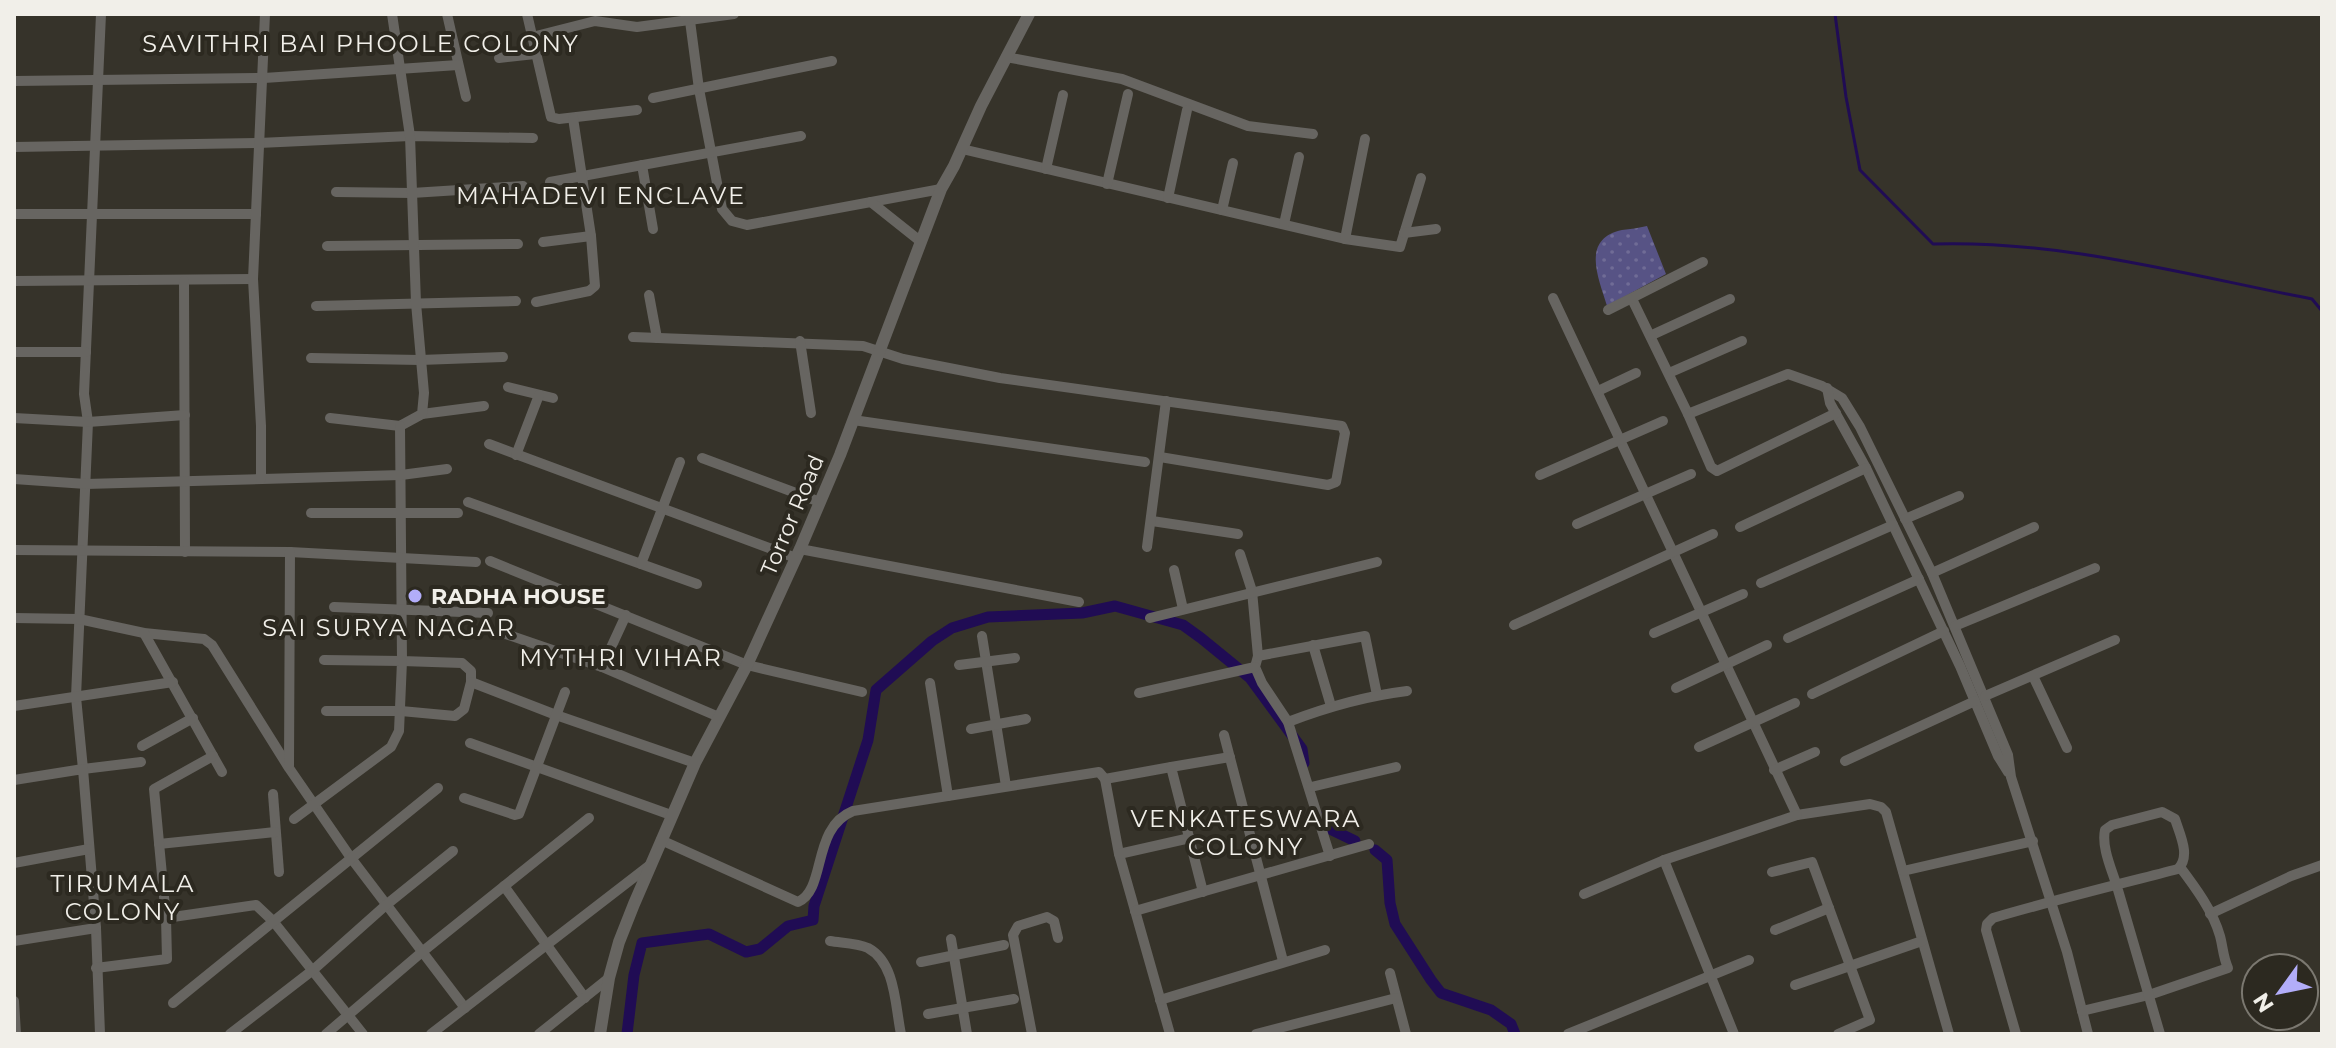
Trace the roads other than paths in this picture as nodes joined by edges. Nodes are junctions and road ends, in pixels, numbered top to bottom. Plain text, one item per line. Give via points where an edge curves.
1 (101, 14) edge
2 (265, 14) edge
3 (392, 14) edge
4 (447, 14) edge
5 (527, 14) edge
6 (734, 14) edge
7 (1029, 14) edge
8 (594, 17) edge
9 (690, 21) junction
10 (532, 37) junction
11 (535, 54) junction
12 (1006, 57) junction
13 (499, 58) dead end
14 (832, 61) dead end
15 (458, 65) junction
16 (401, 69) junction
17 (264, 78) junction
18 (14, 81) edge
19 (99, 82) junction
20 (699, 89) junction
21 (1128, 94) dead end
22 (1063, 95) dead end
23 (466, 97) dead end
24 (653, 98) dead end
25 (637, 110) dead end
26 (1187, 110) dead end
27 (573, 118) junction
28 (1313, 134) dead end
29 (410, 136) junction
30 (801, 136) dead end
31 (533, 138) dead end
32 (1365, 139) dead end
33 (259, 143) junction
34 (95, 144) junction
35 (14, 147) edge
36 (962, 149) junction
37 (712, 152) junction
38 (1299, 157) dead end
39 (1233, 163) dead end
40 (642, 165) junction
41 (1046, 169) junction
42 (583, 177) junction
43 (1421, 178) dead end
44 (550, 182) dead end
45 (1107, 184) junction
46 (523, 186) dead end
47 (941, 189) junction
48 (336, 192) dead end
49 (412, 193) junction
50 (1168, 198) junction
51 (871, 202) junction
52 (1222, 210) junction
53 (14, 214) edge
54 (256, 214) junction
55 (91, 216) junction
56 (1284, 224) junction
57 (653, 229) dead end
58 (1436, 229) dead end
59 (1404, 233) junction
60 (591, 236) junction
61 (1345, 239) junction
62 (920, 241) junction
63 (543, 242) dead end
64 (518, 244) dead end
65 (327, 246) dead end
66 (415, 247) junction
67 (1703, 262) dead end
68 (253, 279) junction
69 (14, 281) edge
70 (184, 281) junction
71 (89, 282) junction
72 (649, 295) dead end
73 (1553, 298) dead end
74 (1632, 299) junction
75 (1730, 299) dead end
76 (516, 301) dead end
77 (536, 302) dead end
78 (416, 303) junction
79 (316, 306) dead end
80 (1608, 310) dead end
81 (1652, 335) junction
82 (633, 337) dead end
83 (657, 338) junction
84 (800, 341) junction
85 (1742, 341) dead end
86 (14, 352) edge
87 (86, 352) junction
88 (878, 352) junction
89 (503, 357) dead end
90 (311, 358) dead end
91 (420, 360) junction
92 (1636, 373) dead end
93 (1669, 373) junction
94 (508, 387) dead end
95 (1827, 388) junction
96 (1598, 391) junction
97 (539, 395) junction
98 (553, 398) dead end
99 (1166, 401) junction
100 (484, 406) dead end
101 (811, 413) dead end
102 (1836, 413) junction
103 (422, 414) junction
104 (1688, 414) junction
105 (185, 415) junction
106 (14, 418) edge
107 (330, 418) dead end
108 (853, 420) junction
109 (1663, 421) dead end
110 (88, 422) junction
111 (400, 426) junction
112 (1863, 435) junction
113 (1620, 440) junction
114 (1850, 441) junction
115 (489, 444) dead end
116 (516, 455) junction
117 (1160, 457) junction
118 (702, 458) dead end
119 (680, 462) dead end
120 (1145, 462) dead end
121 (1866, 468) junction
122 (447, 469) dead end
123 (1691, 474) dead end
124 (401, 475) junction
125 (1540, 475) dead end
126 (14, 479) edge
127 (261, 479) junction
128 (184, 481) junction
129 (86, 484) junction
130 (1645, 494) junction
131 (1959, 496) dead end
132 (468, 502) dead end
133 (820, 502) junction
134 (662, 507) junction
135 (311, 513) dead end
136 (458, 513) dead end
137 (400, 514) junction
138 (1905, 519) junction
139 (1152, 521) junction
140 (1577, 524) dead end
141 (1893, 525) junction
142 (1740, 527) dead end
143 (2034, 527) dead end
144 (1238, 534) dead end
145 (1713, 534) dead end
146 (1917, 544) junction
147 (1147, 547) dead end
148 (14, 550) edge
149 (1905, 550) junction
150 (82, 552) junction
151 (185, 552) junction
152 (290, 552) junction
153 (798, 553) junction
154 (1672, 553) junction
155 (1240, 554) dead end
156 (400, 556) junction
157 (490, 561) dead end
158 (476, 562) dead end
159 (1377, 562) dead end
160 (641, 564) junction
161 (2095, 568) dead end
162 (1174, 570) dead end
163 (1932, 573) junction
164 (1919, 579) junction
165 (1761, 583) dead end
166 (697, 584) dead end
167 (1252, 591) junction
168 (1743, 594) dead end
169 (1079, 602) dead end
170 (334, 607) dead end
171 (402, 609) junction
172 (1183, 609) junction
173 (1700, 612) junction
174 (488, 613) dead end
175 (626, 615) junction
176 (14, 618) edge
177 (1150, 618) dead end
178 (79, 619) junction
179 (1514, 625) dead end
180 (1955, 626) junction
181 (1944, 631) junction
182 (144, 633) junction
183 (1654, 633) dead end
184 (506, 634) dead end
185 (982, 636) dead end
186 (1788, 638) dead end
187 (2115, 640) dead end
188 (1313, 645) junction
189 (1767, 645) dead end
190 (1015, 658) dead end
191 (324, 660) dead end
192 (402, 661) junction
193 (986, 662) junction
194 (1257, 662) junction
195 (1965, 664) junction
196 (747, 665) junction
197 (959, 665) dead end
198 (1725, 666) junction
199 (602, 667) junction
200 (2033, 676) junction
201 (173, 682) junction
202 (471, 682) junction
203 (930, 683) dead end
204 (1676, 688) dead end
205 (1407, 691) dead end
206 (565, 692) dead end
207 (862, 692) dead end
208 (1139, 693) dead end
209 (1812, 694) dead end
210 (1377, 695) junction
211 (76, 697) junction
212 (1980, 698) junction
213 (1795, 703) dead end
214 (14, 706) edge
215 (1331, 706) junction
216 (326, 711) dead end
217 (401, 711) junction
218 (556, 715) junction
219 (719, 717) junction
220 (193, 718) junction
221 (1026, 719) dead end
222 (1288, 722) junction
223 (1752, 723) junction
224 (996, 724) junction
225 (971, 729) dead end
226 (1224, 735) dead end
227 (470, 743) dead end
228 (142, 746) dead end
229 (1699, 747) dead end
230 (2067, 748) dead end
231 (1815, 752) dead end
232 (213, 756) junction
233 (1230, 757) junction
234 (1845, 761) dead end
235 (141, 762) dead end
236 (695, 763) junction
237 (537, 767) junction
238 (1171, 767) junction
239 (1396, 767) dead end
240 (289, 768) junction
241 (83, 769) junction
242 (1774, 770) junction
243 (222, 772) dead end
244 (1105, 779) junction
245 (14, 780) edge
246 (1006, 786) junction
247 (1311, 787) junction
248 (438, 788) dead end
249 (273, 794) dead end
250 (948, 796) junction
251 (464, 798) dead end
252 (314, 804) junction
253 (671, 815) junction
254 (1797, 815) junction
255 (589, 818) dead end
256 (294, 819) dead end
257 (275, 832) junction
258 (1190, 838) junction
259 (661, 840) junction
260 (2033, 841) junction
261 (159, 844) junction
262 (1369, 844) dead end
263 (89, 849) junction
264 (453, 851) dead end
265 (1119, 854) junction
266 (1330, 856) junction
267 (351, 858) junction
268 (1664, 860) junction
269 (14, 863) edge
270 (650, 865) junction
271 (2322, 865) edge
272 (2180, 867) junction
273 (1903, 871) junction
274 (279, 872) dead end
275 (1772, 872) dead end
276 (1260, 876) junction
277 (2117, 884) junction
278 (504, 886) junction
279 (1203, 892) junction
280 (1584, 894) dead end
281 (2051, 901) junction
282 (386, 905) junction
283 (1829, 908) junction
284 (1135, 911) junction
285 (2210, 914) junction
286 (166, 918) junction
287 (273, 921) junction
288 (96, 928) junction
289 (1775, 930) dead end
290 (1058, 938) dead end
291 (951, 939) dead end
292 (14, 941) edge
293 (830, 941) dead end
294 (1922, 941) junction
295 (547, 945) junction
296 (1004, 945) dead end
297 (1325, 950) dead end
298 (422, 952) junction
299 (954, 955) junction
300 (1749, 960) dead end
301 (1283, 961) junction
302 (921, 962) dead end
303 (1850, 965) junction
304 (96, 968) junction
305 (313, 970) junction
306 (1390, 973) dead end
307 (1710, 976) junction
308 (609, 978) junction
309 (1795, 985) dead end
310 (2149, 995) junction
311 (585, 998) junction
312 (1396, 998) junction
313 (1014, 999) dead end
314 (1160, 1000) junction
315 (14, 1001) edge
316 (173, 1003) dead end
317 (465, 1008) junction
318 (962, 1008) junction
319 (2082, 1011) junction
320 (928, 1014) dead end
321 (349, 1016) junction
322 (16, 1034) edge
323 (100, 1034) edge
324 (230, 1034) edge
325 (326, 1034) edge
326 (363, 1034) edge
327 (431, 1034) edge
328 (539, 1034) edge
329 (600, 1034) edge
330 (901, 1034) edge
331 (967, 1034) edge
332 (1032, 1034) edge
333 (1170, 1034) edge
334 (1256, 1034) edge
335 (1406, 1034) edge
336 (1568, 1034) edge
337 (1734, 1034) edge
338 (1838, 1034) edge
339 (1949, 1034) edge
340 (2016, 1034) edge
341 (2088, 1034) edge
342 (2160, 1034) edge

1 - 19 street
2 - 17 street
3 - 16 street
4 - 15 street
5 - 10 street
6 - 9 street
7 - 12 street, Torror Road
8 - 9 street via 637,27
8 - 10 street
9 - 20 street
10 - 11 street
11 - 13 street
11 - 27 street via 551,117
12 - 28 street via 1122,79 1248,126
12 - 36 street, Torror Road
14 - 20 street
15 - 16 street
15 - 23 street
16 - 17 street
16 - 29 street
17 - 19 street
17 - 33 street
18 - 19 street
19 - 34 street
20 - 24 street
20 - 37 street
21 - 45 street
22 - 41 street
25 - 27 street
26 - 50 street
27 - 42 street
29 - 31 street
29 - 33 street
29 - 49 street
30 - 37 street
32 - 61 street
33 - 34 street
33 - 54 street
34 - 35 street
34 - 55 street
36 - 41 street
36 - 47 street, Torror Road
37 - 40 street
37 - 51 street via 722,209 741,224
38 - 56 street
39 - 52 street
40 - 42 street
40 - 57 street
41 - 45 street
42 - 44 street
42 - 60 street
43 - 59 street
45 - 50 street
46 - 49 street
47 - 51 street
47 - 62 street, Torror Road
48 - 49 street
49 - 66 street
50 - 52 street
51 - 62 street
52 - 56 street
53 - 55 street
54 - 55 street
54 - 68 street
55 - 71 street
56 - 61 street
58 - 59 street
59 - 61 street via 1400,247
60 - 63 street
60 - 77 street via 593,289
62 - 88 street, Torror Road
64 - 66 street
65 - 66 street
66 - 78 street
67 - 74 street
68 - 70 street
68 - 127 street
69 - 71 street
70 - 71 street
70 - 105 street
71 - 87 street
72 - 83 street
73 - 96 street
74 - 80 street
74 - 81 street
75 - 81 street
76 - 78 street
78 - 79 street
78 - 91 street
81 - 93 street
82 - 83 street
83 - 84 street
84 - 88 street
84 - 101 street
85 - 93 street
86 - 87 street
87 - 110 street
88 - 99 street via 1000,378
88 - 108 street, Torror Road
89 - 91 street
90 - 91 street
91 - 103 street
92 - 96 street
93 - 104 street
94 - 97 street
95 - 102 street
95 - 104 street via 1796,375 1780,375
95 - 112 street via 1842,398
96 - 113 street
97 - 98 street
97 - 116 street
99 - 117 street
99 - 117 street via 1342,426 1346,439 1336,482 1328,485
100 - 103 street
102 - 104 street via 1717,471
102 - 114 street
103 - 111 street
105 - 110 street
105 - 128 street
106 - 110 street
107 - 111 street
108 - 120 street
108 - 133 street, Torror Road
109 - 113 street
110 - 129 street
111 - 124 street
112 - 114 street
112 - 138 street
113 - 125 street
113 - 130 street
114 - 121 street
115 - 116 street
116 - 134 street
117 - 139 street
118 - 133 street
119 - 134 street
121 - 141 street
121 - 142 street
122 - 124 street
123 - 130 street
124 - 127 street
124 - 137 street
126 - 129 street
127 - 128 street
128 - 129 street
128 - 151 street
129 - 150 street
130 - 140 street
130 - 154 street
131 - 138 street
132 - 160 street
133 - 153 street, Torror Road
134 - 153 street
134 - 160 street
135 - 137 street
136 - 137 street
137 - 156 street
138 - 146 street
139 - 144 street
139 - 147 street
141 - 149 street
141 - 165 street
143 - 163 street
145 - 154 street
146 - 149 street
146 - 163 street
148 - 150 street
149 - 164 street
150 - 151 street
150 - 178 street
151 - 152 street
152 - 156 street
152 - 240 street
153 - 169 street
153 - 196 street, Torror Road
154 - 173 street
154 - 179 street
155 - 167 street
156 - 158 street
156 - 171 street
157 - 175 street
159 - 167 street
160 - 166 street
161 - 180 street
162 - 172 street
163 - 180 street
164 - 181 street
164 - 186 street
167 - 172 street
167 - 194 street
168 - 173 street
170 - 171 street
171 - 174 street
171 - 192 street
172 - 177 street
173 - 183 street
173 - 198 street
175 - 196 street
175 - 199 street
176 - 178 street
178 - 182 street
178 - 211 street
180 - 195 street
181 - 195 street
181 - 209 street
182 - 201 street
182 - 240 street via 204,639 212,645
184 - 199 street
185 - 193 street
187 - 200 street
188 - 194 street
188 - 210 street via 1365,636
188 - 215 street
189 - 198 street
190 - 193 street
191 - 192 street
192 - 202 street via 462,663 471,671
192 - 217 street
193 - 197 street
193 - 224 street
194 - 208 street
194 - 222 street via 1262,683
195 - 212 street
196 - 207 street
196 - 219 street, Torror Road
198 - 204 street
198 - 223 street
199 - 219 street
200 - 212 street
200 - 230 street
201 - 211 street
201 - 220 street
202 - 217 street via 459,715
202 - 218 street
203 - 250 street
205 - 210 street
206 - 218 street
210 - 215 street
211 - 214 street
211 - 241 street
212 - 234 street
212 - 260 street
213 - 223 street
215 - 222 street
216 - 217 street
217 - 252 street via 391,747
218 - 236 street
218 - 237 street
219 - 236 street, Torror Road
220 - 228 street
220 - 232 street
221 - 224 street
222 - 247 street
223 - 229 street
223 - 242 street
224 - 225 street
224 - 246 street
226 - 233 street
227 - 237 street
231 - 242 street
232 - 243 street
232 - 261 street via 154,789
233 - 238 street
233 - 276 street
235 - 241 street
236 - 253 street, Torror Road
237 - 251 street via 518,815
237 - 253 street
238 - 244 street
238 - 258 street
239 - 247 street
240 - 252 street
241 - 245 street
241 - 263 street
242 - 254 street
244 - 246 street via 1096,771
244 - 265 street
246 - 250 street
247 - 266 street
248 - 267 street
249 - 257 street
250 - 259 street via 842,816 829,834 809,895 798,902
252 - 256 street
252 - 267 street
253 - 259 street, Torror Road
254 - 268 street
254 - 273 street via 1870,804 1881,807
255 - 278 street
257 - 261 street
257 - 274 street
258 - 265 street
258 - 279 street
259 - 270 street, Torror Road
260 - 273 street
260 - 281 street
261 - 286 street
262 - 266 street
263 - 269 street
263 - 288 street
264 - 282 street
265 - 284 street
266 - 276 street
267 - 282 street
267 - 287 street
268 - 280 street
268 - 307 street
270 - 295 street
270 - 308 street, Torror Road
271 - 285 street
272 - 277 street
272 - 277 street via 2185,856 2170,814 2112,825 2103,838
272 - 285 street
273 - 294 street
275 - 283 street via 1812,862
276 - 279 street
276 - 301 street
277 - 281 street
277 - 310 street
278 - 295 street
278 - 298 street
279 - 284 street
281 - 319 street
281 - 340 street via 1987,924
282 - 298 street
282 - 305 street
283 - 289 street
283 - 303 street
284 - 314 street
285 - 310 street via 2228,968
286 - 287 street via 256,905
286 - 304 street via 167,959
287 - 305 street
287 - 316 street
288 - 292 street
288 - 304 street
290 - 332 street via 1054,921 1047,917 1018,926 1013,935
291 - 299 street
293 - 330 street via 866,947 881,958 890,976
294 - 303 street
294 - 339 street
295 - 311 street
295 - 317 street
296 - 299 street
297 - 301 street
298 - 317 street
298 - 321 street
299 - 302 street
299 - 318 street
300 - 307 street
301 - 314 street
303 - 309 street
303 - 338 street via 1870,1020
304 - 323 street
305 - 321 street
305 - 324 street
306 - 312 street
307 - 336 street
307 - 337 street
308 - 311 street
308 - 329 street, Torror Road
310 - 319 street
310 - 342 street
311 - 328 street
312 - 334 street
312 - 335 street
313 - 318 street
314 - 333 street
315 - 322 street
317 - 327 street
318 - 320 street
318 - 331 street
319 - 341 street
321 - 325 street
321 - 326 street

